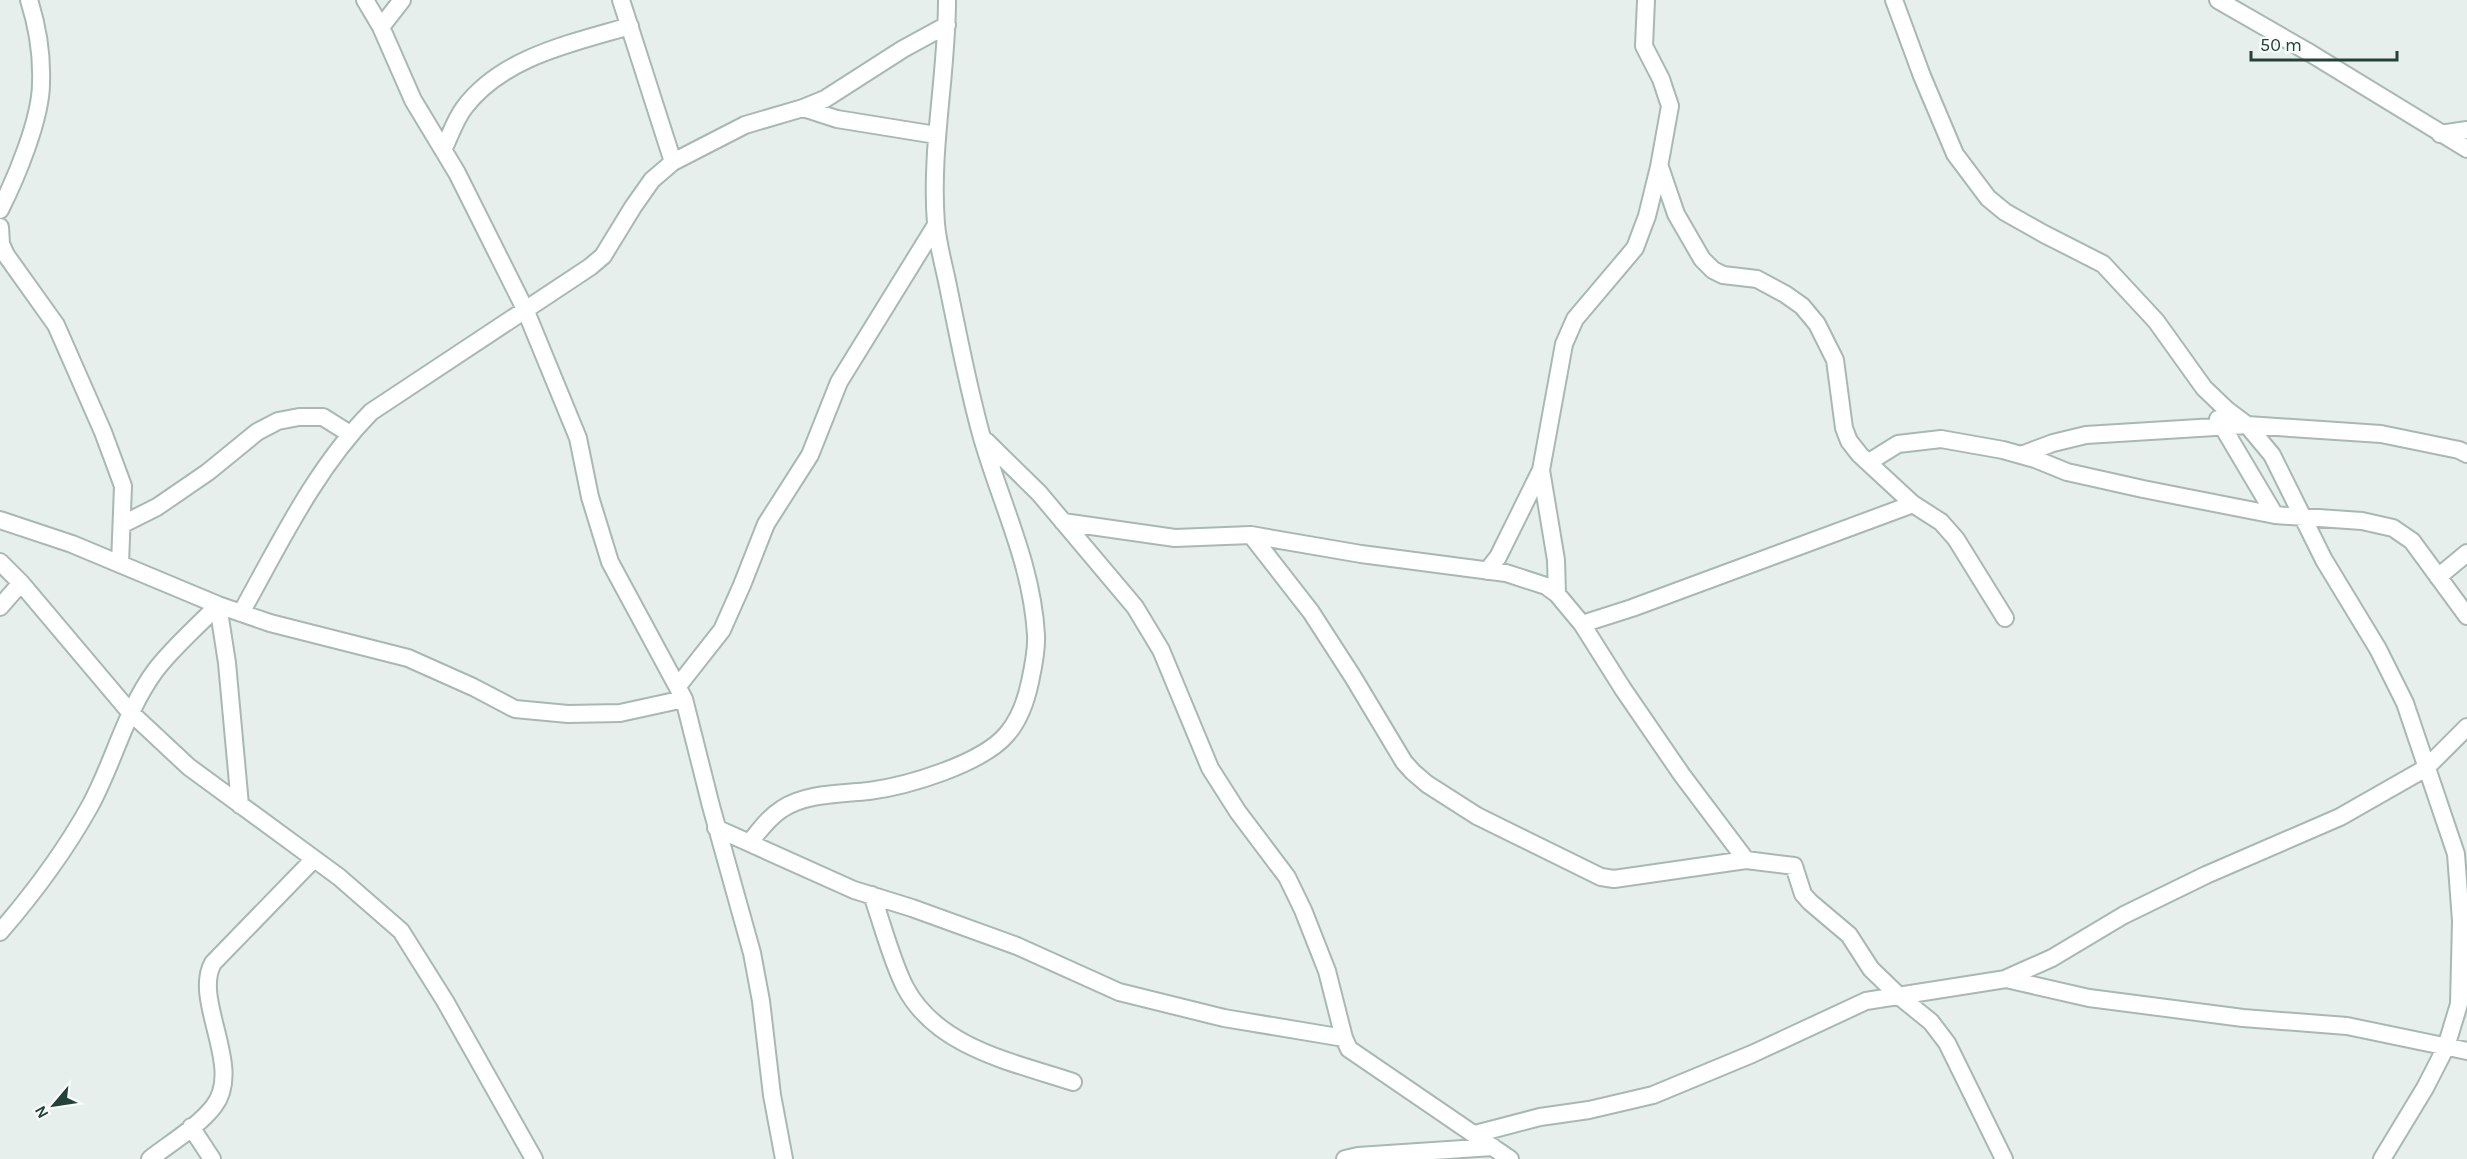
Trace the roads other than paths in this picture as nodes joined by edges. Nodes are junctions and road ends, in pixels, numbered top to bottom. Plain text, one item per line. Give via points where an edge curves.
1 (29, 0) edge
2 (365, 0) edge
3 (402, 0) edge
4 (621, 0) edge
5 (947, 0) edge
6 (1646, 0) edge
7 (1894, 0) edge
8 (2218, 0) edge
9 (947, 25) junction
10 (630, 26) junction
11 (381, 27) junction
12 (803, 108) junction
13 (2467, 130) edge
14 (2440, 134) junction
15 (936, 135) junction
16 (2467, 149) edge
17 (443, 150) junction
18 (673, 162) junction
19 (1659, 167) junction
20 (0, 210) edge
21 (936, 225) junction
22 (0, 227) edge
23 (525, 309) junction
24 (2204, 388) junction
25 (2247, 424) junction
26 (2221, 425) junction
27 (350, 434) junction
28 (982, 436) junction
29 (2467, 454) edge
30 (2021, 455) junction
31 (1869, 462) junction
32 (1541, 470) junction
33 (1913, 504) junction
34 (2275, 515) junction
35 (2301, 516) junction
36 (0, 520) edge
37 (1063, 522) junction
38 (123, 524) junction
39 (1251, 535) junction
40 (2467, 553) edge
41 (0, 562) edge
42 (120, 564) junction
43 (1487, 571) junction
44 (2438, 576) junction
45 (21, 582) junction
46 (1557, 594) junction
47 (218, 605) junction
48 (0, 607) edge
49 (241, 613) junction
50 (2467, 616) edge
51 (2005, 618) dead end
52 (1582, 624) junction
53 (681, 692) junction
54 (129, 711) junction
55 (2467, 727) edge
56 (2426, 768) junction
57 (240, 805) junction
58 (717, 828) junction
59 (750, 842) junction
60 (314, 859) junction
61 (1746, 860) junction
62 (872, 895) junction
63 (0, 932) edge
64 (2006, 979) junction
65 (1899, 996) junction
66 (1344, 1038) junction
67 (2446, 1047) junction
68 (2467, 1051) edge
69 (1073, 1082) dead end
70 (191, 1127) junction
71 (1474, 1134) junction
72 (1494, 1147) junction
73 (150, 1159) edge
74 (212, 1159) edge
75 (534, 1159) edge
76 (784, 1159) edge
77 (1345, 1159) edge
78 (1510, 1159) edge
79 (2004, 1159) edge
80 (2382, 1159) edge

1 - 20 street via 41,84 33,126
2 - 11 street
3 - 11 street
4 - 10 street
5 - 9 street
6 - 19 street via 1644,46 1670,106
7 - 24 street via 1955,154 1988,198 2005,212 2103,264 2156,321
8 - 14 street
9 - 12 street via 825,99
9 - 15 street
10 - 17 street via 552,48 507,70 462,110
10 - 18 street
11 - 17 street via 413,99
12 - 15 street via 837,120
12 - 18 street via 745,125
13 - 14 street
14 - 16 street
15 - 21 street
17 - 23 street
18 - 23 street via 646,189 603,256
19 - 31 street via 1676,214 1708,265 1723,275 1757,279 1785,294 1802,306 1816,324 1835,360 1844,428 1849,441
19 - 32 street via 1635,248 1575,319 1564,344
21 - 28 street
21 - 53 street via 839,382 810,454 766,524 722,630 686,678
22 - 38 street via 6,255 56,325 103,432 123,486
23 - 27 street via 371,412
23 - 53 street via 578,438 590,497 610,562
24 - 25 street
24 - 26 street
25 - 26 street
25 - 29 street via 2381,434
25 - 35 street via 2272,455
26 - 30 street via 2086,435
26 - 34 street
27 - 38 street via 323,417 278,421 257,432 157,507
27 - 49 street via 318,478
28 - 37 street
28 - 59 street via 1024,562 1036,637 1029,689 1020,716 989,750 945,771 873,791 826,796 784,807
30 - 31 street via 1941,439 1898,444
30 - 34 street via 2067,472
31 - 33 street
32 - 43 street via 1498,557
32 - 46 street via 1556,560
33 - 51 street via 1941,522 1956,539
33 - 52 street
34 - 35 street
35 - 44 street via 2393,528 2412,541
35 - 56 street via 2405,704
36 - 42 street
37 - 39 street via 1175,537
37 - 66 street via 1135,607 1161,650 1210,768 1287,877 1327,971
38 - 42 street
39 - 43 street
39 - 61 street via 1311,612 1404,762 1427,784 1477,816 1601,877 1614,879
40 - 44 street
41 - 45 street
42 - 47 street
43 - 46 street via 1546,586
44 - 50 street
45 - 48 street
45 - 54 street
46 - 52 street
47 - 49 street
47 - 54 street via 156,670
47 - 57 street
49 - 53 street via 408,658 515,709 620,713
52 - 61 street via 1682,775
53 - 58 street
54 - 57 street via 189,767
54 - 63 street via 89,806 25,903
55 - 56 street
56 - 64 street via 2340,817 2206,875
56 - 67 street via 2457,865 2461,921 2459,1004
57 - 60 street
58 - 59 street
58 - 76 street via 752,953
59 - 62 street
60 - 70 street via 208,972 207,990 218,1035 223,1081 215,1106
60 - 75 street via 400,931 445,1001
61 - 65 street via 1794,866 1803,894 1849,935 1871,969
62 - 66 street via 1017,946 1119,992 1224,1018
62 - 69 street via 905,987 926,1016 984,1053
64 - 65 street
64 - 67 street via 2089,998 2243,1018 2346,1026
65 - 71 street via 1866,1001 1653,1095
65 - 79 street via 1932,1022 1947,1043
66 - 71 street via 1349,1049
67 - 68 street
67 - 80 street
70 - 73 street
70 - 74 street
71 - 72 street
72 - 77 street
72 - 78 street

